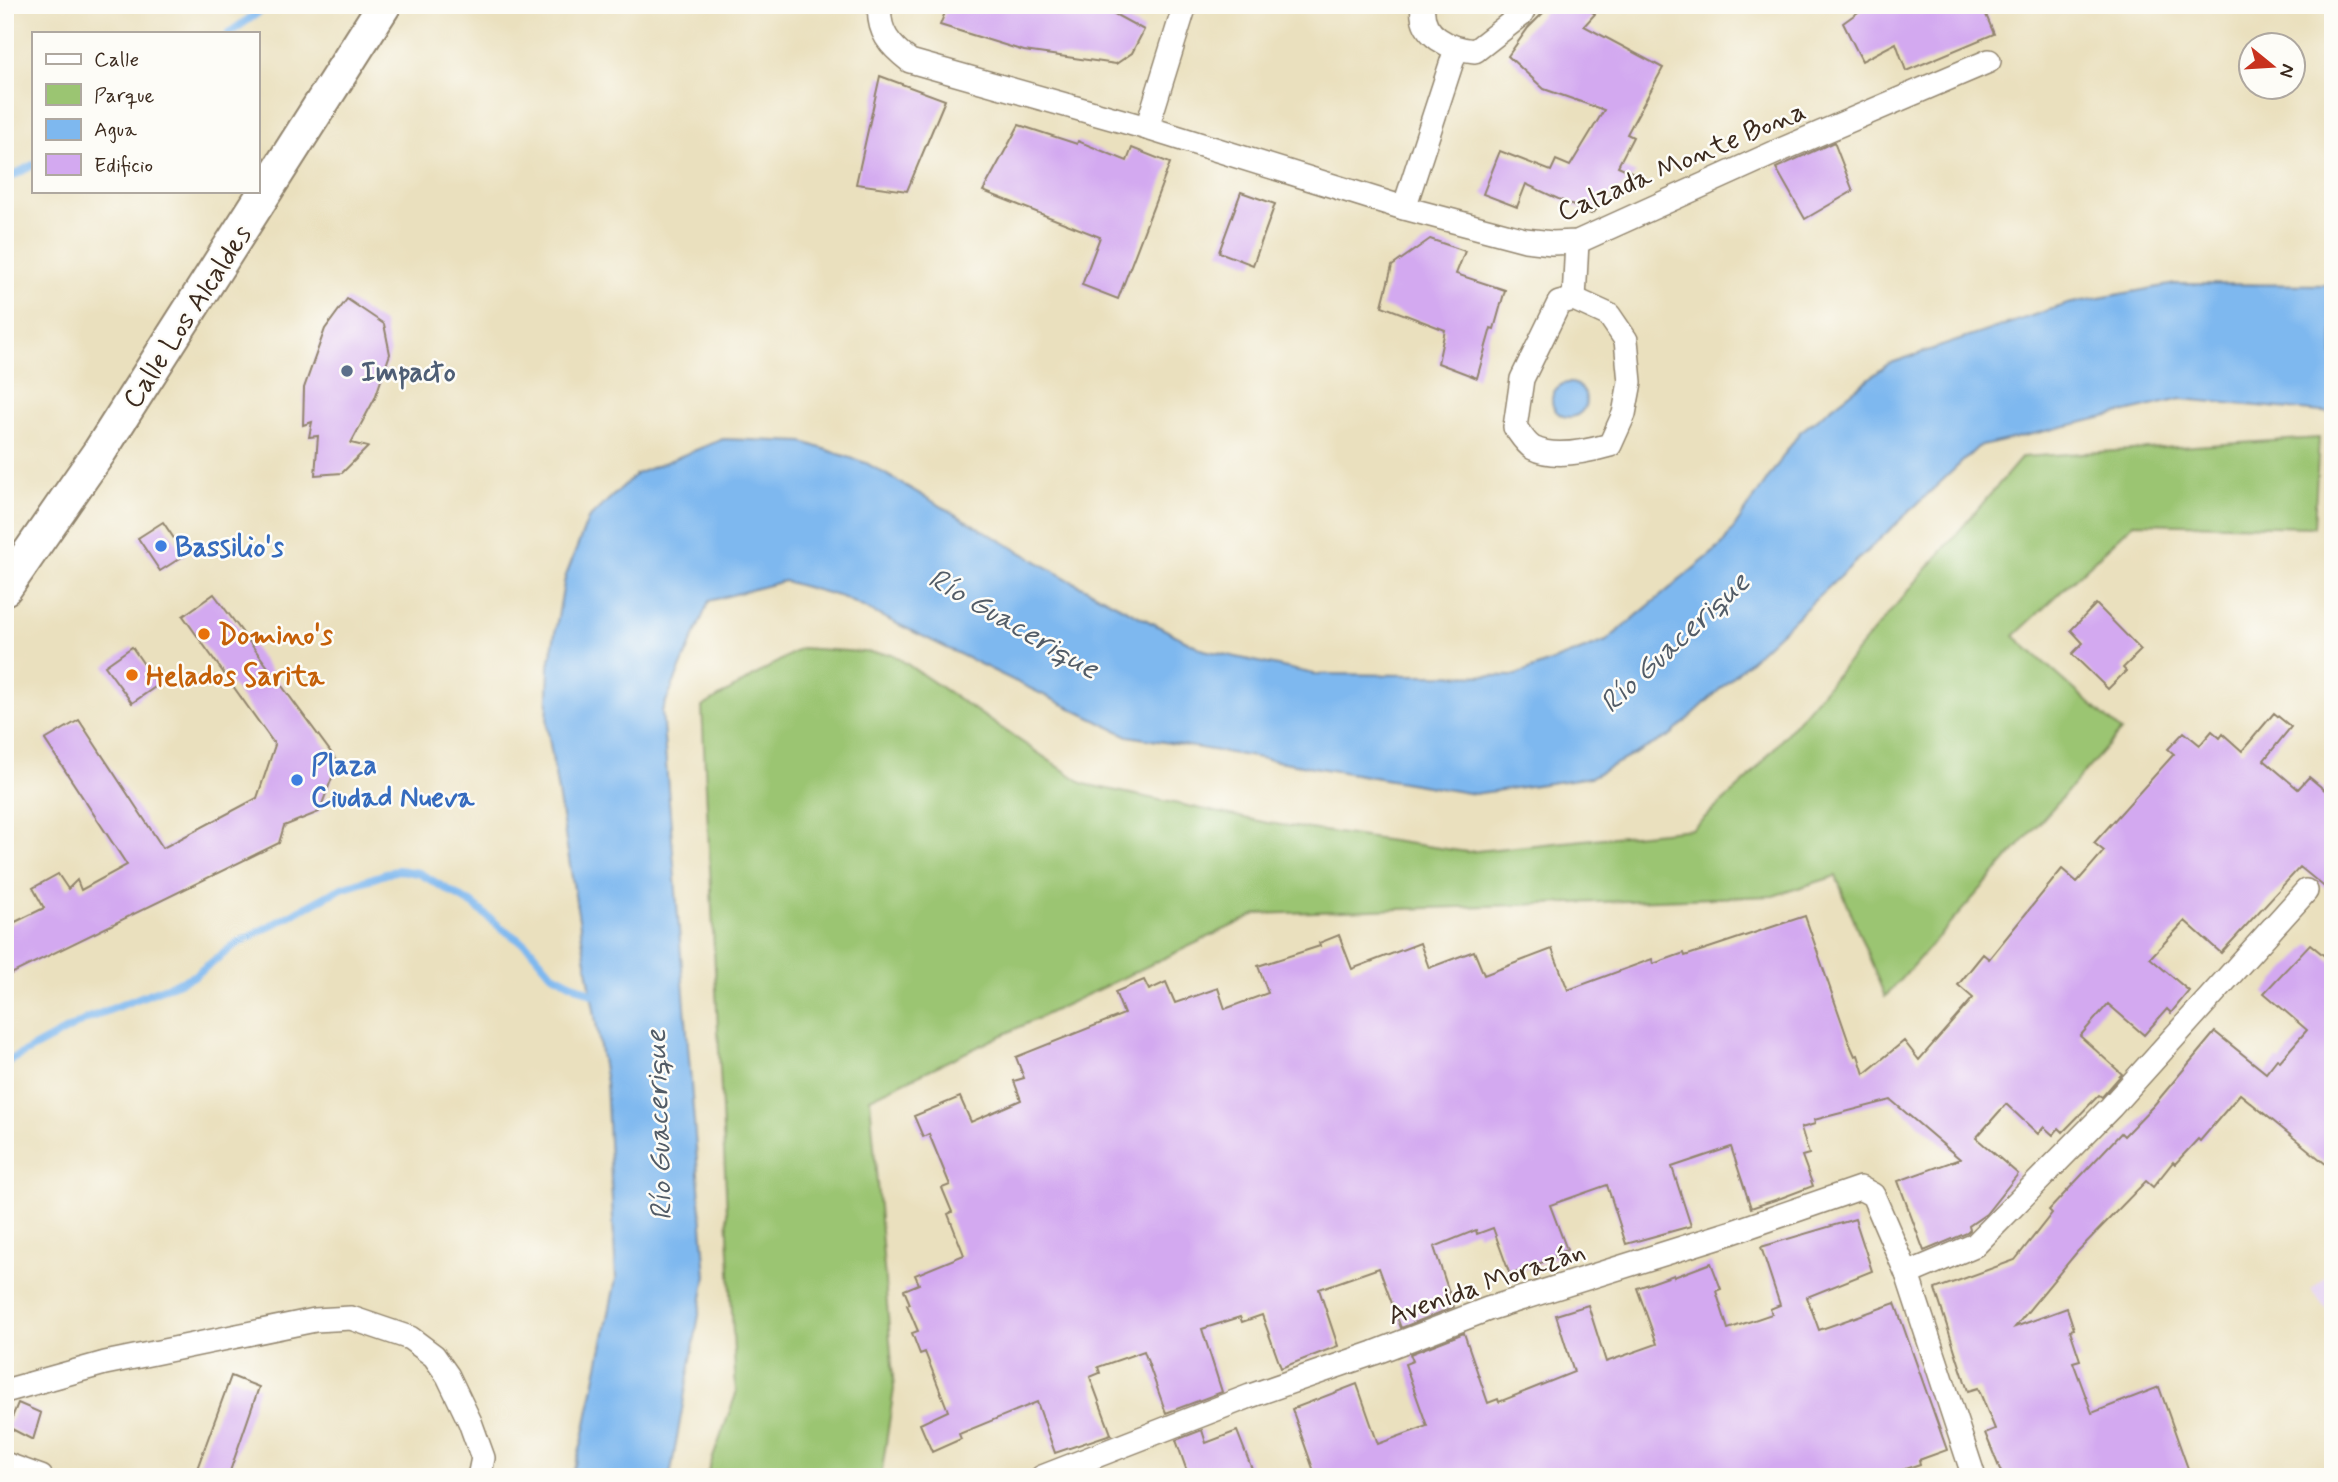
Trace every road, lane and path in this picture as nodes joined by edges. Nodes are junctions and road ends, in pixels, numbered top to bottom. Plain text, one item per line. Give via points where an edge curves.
1 (384, 5) edge
2 (880, 5) edge
3 (1185, 5) edge
4 (1423, 5) edge
5 (1526, 5) edge
6 (1456, 50) junction
7 (1989, 61) dead end
8 (1147, 128) junction
9 (1404, 208) junction
10 (1577, 242) junction
11 (1574, 299) junction
12 (5, 588) edge
13 (2306, 891) dead end
14 (1906, 1274) junction
15 (5, 1391) edge
16 (5, 1464) edge
17 (41, 1477) edge
18 (479, 1477) edge
19 (1042, 1477) edge
20 (1974, 1477) edge

1 - 12 main road, Calle Los Alcaldes via 100,451
2 - 8 street, Calzada Monte Bona via 883,34 910,61
3 - 8 street
4 - 6 street via 1421,16 1435,39
5 - 6 street via 1521,15 1475,51
6 - 9 street
7 - 10 street, Calzada Monte Bona
8 - 9 street, Calzada Monte Bona
9 - 10 street, Calzada Monte Bona via 1525,240
10 - 11 street
11 - 11 street via 1559,303 1541,337 1522,379 1515,427 1533,448 1558,453 1610,445 1624,414 1630,382 1626,340 1609,315
13 - 14 street via 2111,1107 1975,1245
14 - 19 street, Avenida Morazán via 1873,1195 1860,1188 1488,1309
14 - 20 street, Avenida Morazán
15 - 18 street via 105,1363 315,1320 351,1318 410,1338 434,1356 470,1422 483,1458
16 - 17 street

